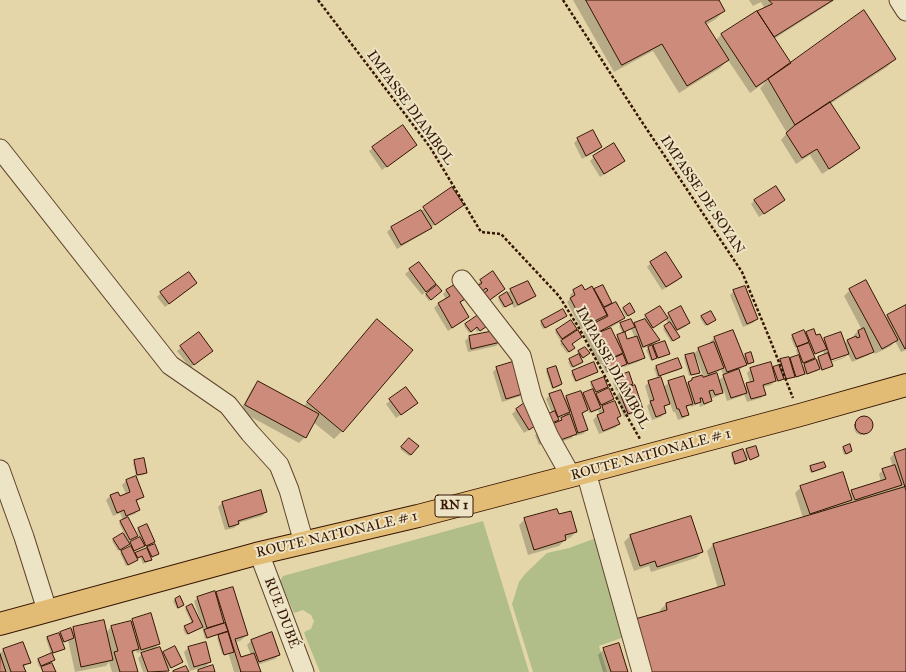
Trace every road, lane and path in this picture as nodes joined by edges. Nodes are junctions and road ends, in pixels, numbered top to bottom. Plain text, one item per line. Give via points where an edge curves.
1 (318, 0) edge
2 (562, 0) edge
3 (899, 0) edge
4 (906, 11) edge
5 (0, 149) edge
6 (462, 280) dead end
7 (906, 385) edge
8 (800, 415) junction
9 (650, 455) junction
10 (0, 470) edge
11 (578, 474) junction
12 (304, 542) junction
13 (259, 553) junction
14 (47, 610) junction
15 (0, 624) edge
16 (304, 672) edge
17 (642, 672) edge

1 - 9 path, IMPASSE DIAMBOL via 430,147 481,232 501,234 559,296
2 - 8 path, IMPASSE DE SOYAN via 742,272
3 - 4 street
5 - 12 street via 170,365 228,405 279,465
6 - 11 street via 521,356 532,398 549,437
7 - 8 main road, ROUTE NATIONALE # 1 / RN 1
8 - 9 main road, ROUTE NATIONALE # 1 / RN 1
9 - 11 main road, ROUTE NATIONALE # 1 / RN 1
10 - 14 street
11 - 12 main road, ROUTE NATIONALE # 1 / RN 1 via 418,516
11 - 17 street
12 - 13 main road, ROUTE NATIONALE # 1 / RN 1
13 - 14 main road, ROUTE NATIONALE # 1 / RN 1
13 - 16 street, RUE DUBÉ
14 - 15 main road, ROUTE NATIONALE # 1 / RN 1

